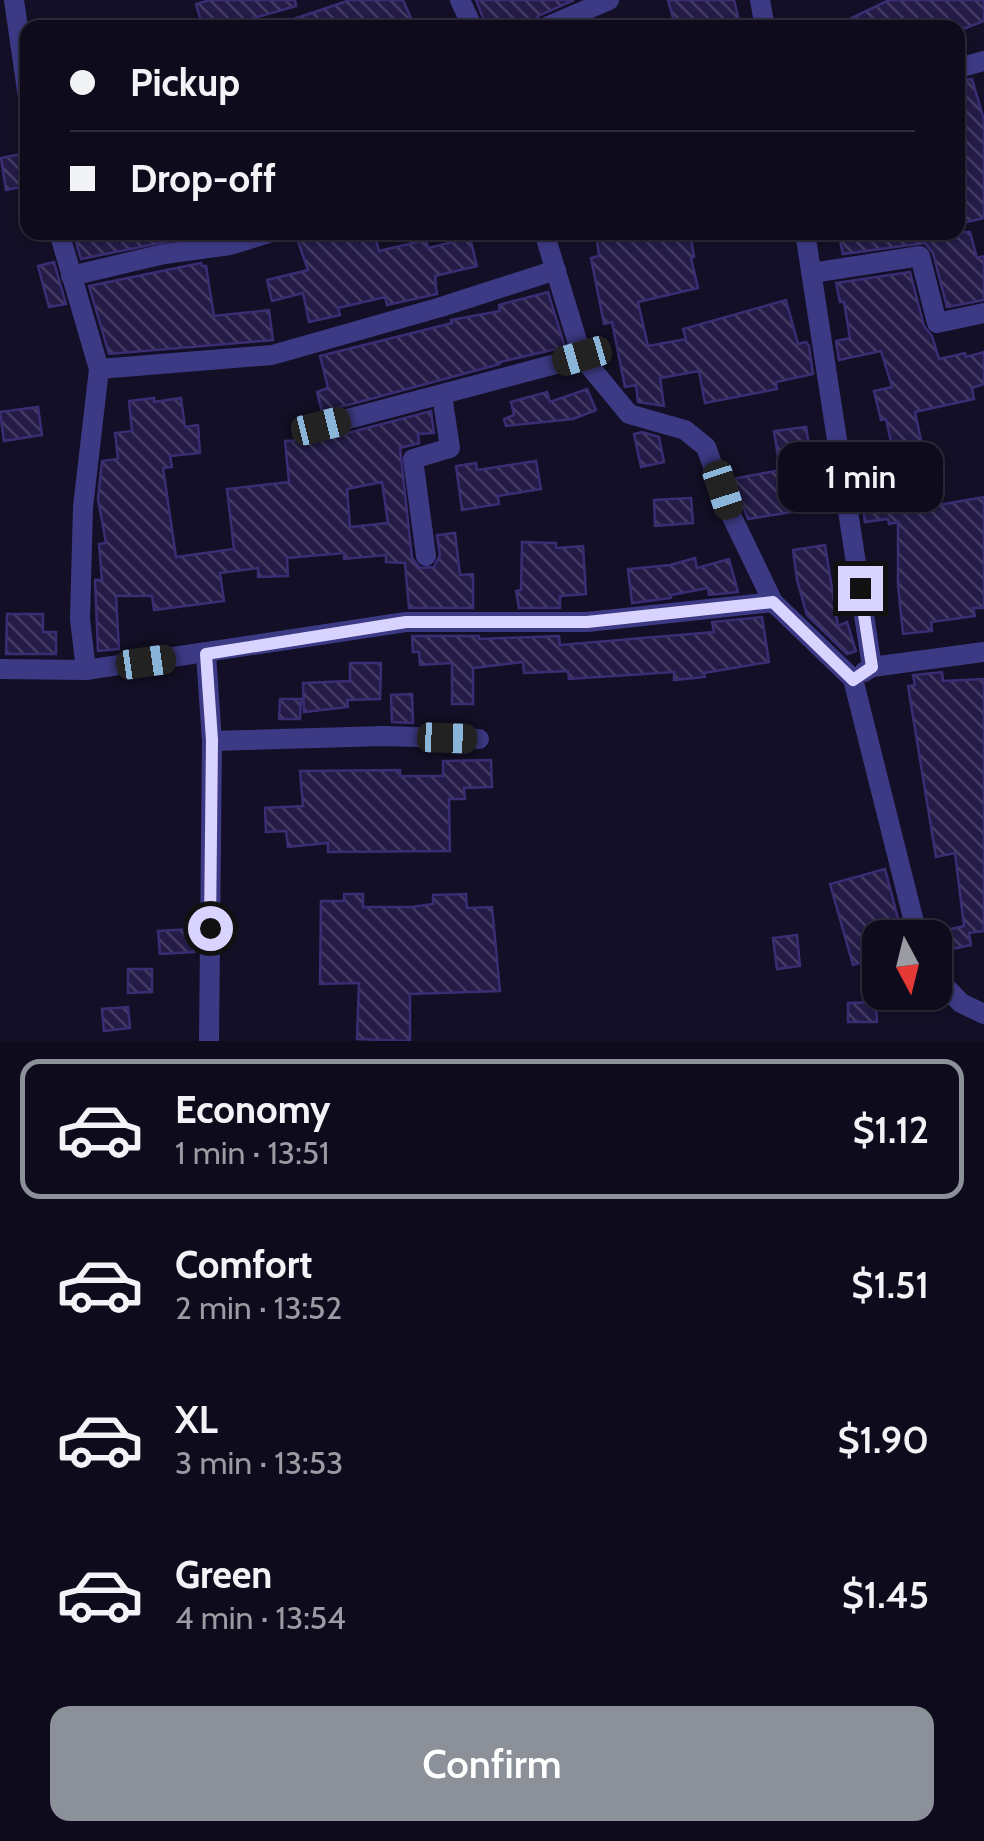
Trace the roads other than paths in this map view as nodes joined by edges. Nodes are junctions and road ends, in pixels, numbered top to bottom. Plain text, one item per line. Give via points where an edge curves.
1 (14, 0) edge
2 (609, 0) edge
3 (563, 20) edge
4 (20, 42) edge
5 (61, 240) edge
6 (246, 240) edge
7 (547, 240) edge
8 (806, 240) edge
9 (556, 270) junction
10 (812, 273) junction
11 (71, 276) junction
12 (984, 313) edge
13 (582, 356) junction
14 (98, 370) junction
15 (442, 395) junction
16 (321, 426) dead end
17 (426, 556) dead end
18 (773, 602) junction
19 (984, 652) edge
20 (206, 654) junction
21 (872, 667) junction
22 (0, 669) edge
23 (86, 670) junction
24 (853, 680) junction
25 (212, 740) junction
26 (479, 740) dead end
27 (913, 920) edge
28 (952, 994) edge
29 (984, 1014) edge
30 (209, 1041) edge

1 - 4 street
2 - 3 street
5 - 11 street
6 - 11 street
7 - 9 street
8 - 10 street
9 - 13 street
9 - 14 street via 272,354
10 - 12 street via 920,256 937,322
10 - 21 street
11 - 14 street
13 - 15 street
13 - 18 street via 629,414 686,430 706,447
14 - 23 street via 82,508
15 - 16 street
15 - 17 street via 450,448 413,458
18 - 20 street via 587,622 406,622
18 - 24 street
19 - 21 street
20 - 23 street
20 - 25 street
21 - 24 street
22 - 23 street
24 - 27 street
25 - 26 street
25 - 30 street
28 - 29 street

